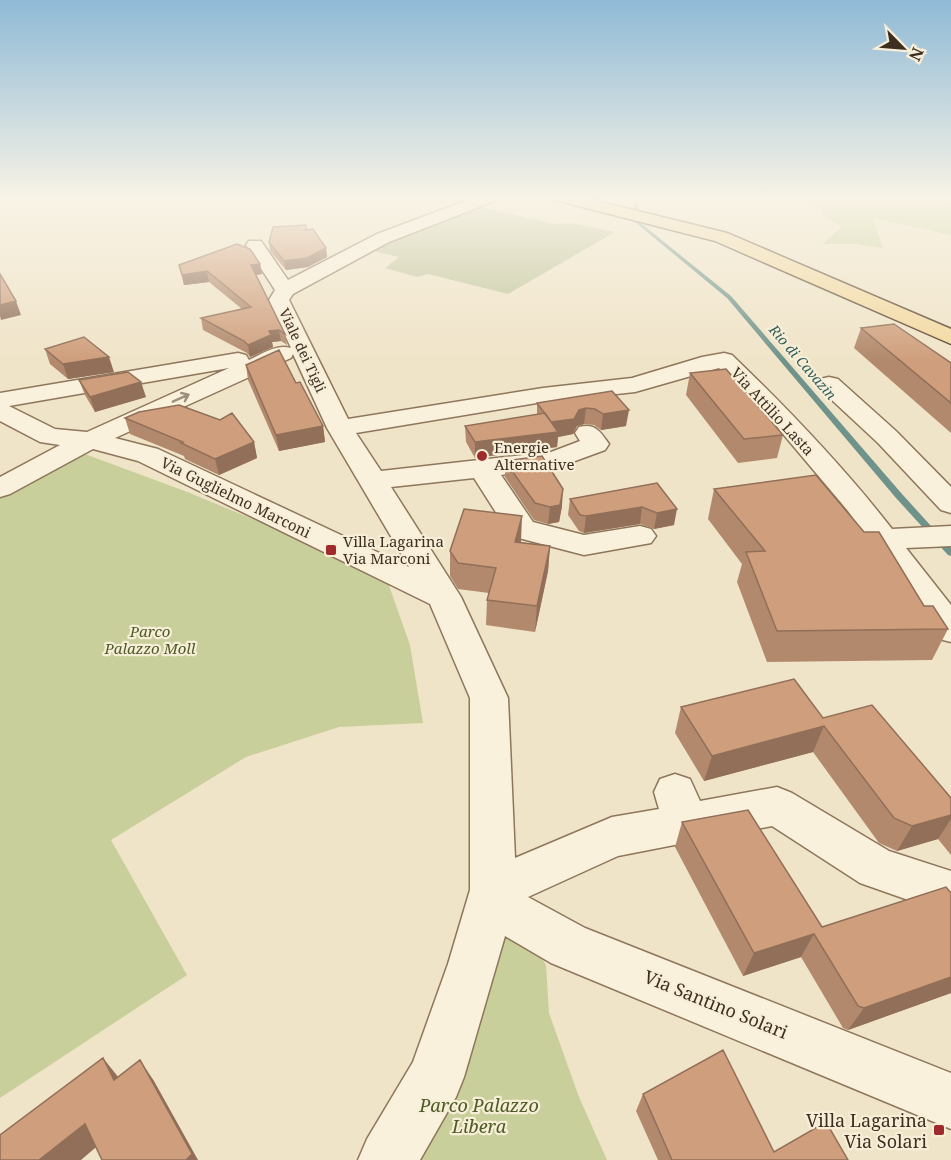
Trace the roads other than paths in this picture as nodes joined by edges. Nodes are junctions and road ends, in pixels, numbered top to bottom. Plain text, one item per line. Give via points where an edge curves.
1 (259, 251) edge
2 (358, 251) edge
3 (754, 251) edge
4 (285, 290) junction
5 (951, 337) edge
6 (292, 351) junction
7 (829, 384) dead end
8 (0, 400) edge
9 (0, 411) edge
10 (340, 428) junction
11 (588, 434) dead end
12 (90, 440) junction
13 (483, 469) junction
14 (372, 482) junction
15 (0, 488) edge
16 (951, 504) edge
17 (640, 536) dead end
18 (951, 537) edge
19 (883, 539) junction
20 (444, 597) junction
21 (951, 630) edge
22 (494, 890) junction
23 (951, 893) edge
24 (951, 1101) edge
25 (388, 1160) edge

1 - 4 street
2 - 4 street, Viale dei Tigli
3 - 5 main road
4 - 6 street, Viale dei Tigli via 279,300
6 - 8 street
6 - 10 street, Viale dei Tigli
12 -> 6 street, Via Guglielmo Marconi
7 - 16 street
9 - 12 street, Via Guglielmo Marconi via 49,436
10 - 14 street, Viale dei Tigli
10 - 19 street, Via Attilio Lasta via 543,395 635,385 724,360 787,423
11 - 13 street via 596,444 556,460
12 - 15 street
12 - 20 street, Via Guglielmo Marconi via 148,455
13 - 14 street
13 - 17 street via 522,530 584,545
14 - 20 street, Viale dei Tigli
18 - 19 street
19 - 21 street, Via Attilio Lasta
20 - 22 street, Viale dei Tigli via 489,698
22 - 23 street via 680,807 777,806 876,868
22 - 24 street, Via Santino Solari via 510,913 569,946
22 - 25 street, Viale dei Tigli via 436,1077

